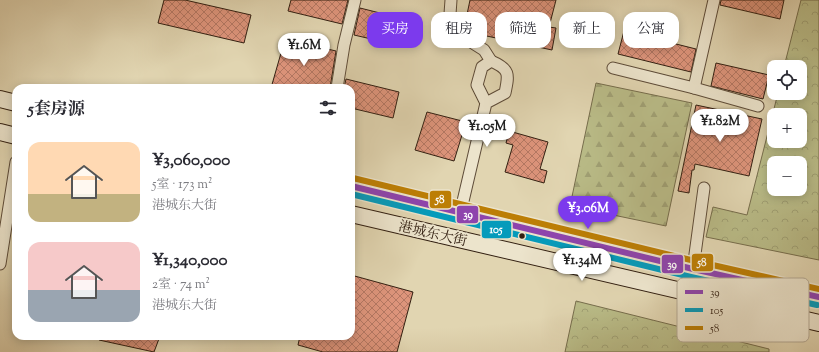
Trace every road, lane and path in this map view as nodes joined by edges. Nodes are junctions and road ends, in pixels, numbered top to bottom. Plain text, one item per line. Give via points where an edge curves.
1 (355, 0) edge
2 (451, 0) edge
3 (714, 0) edge
4 (491, 61) junction
5 (613, 68) dead end
6 (338, 84) edge
7 (694, 88) junction
8 (0, 99) edge
9 (12, 102) edge
10 (486, 103) junction
11 (758, 106) dead end
12 (0, 132) edge
13 (12, 135) edge
14 (355, 187) edge
15 (12, 188) edge
16 (704, 188) dead end
17 (460, 214) junction
18 (355, 215) edge
19 (0, 264) edge
20 (692, 269) junction
21 (733, 278) edge
22 (677, 290) edge
23 (809, 295) edge
24 (819, 297) edge
25 (809, 321) edge
26 (819, 323) edge

1 - 6 street
2 - 4 street via 449,28 484,50
3 - 7 street
4 - 10 street via 482,67 477,85
4 - 10 street via 503,66 508,73 508,81 505,92
5 - 7 street
7 - 11 street
8 - 9 main road
10 - 17 street
12 - 13 main road
14 - 17 main road, 港城东大街
15 - 19 street
16 - 20 street
17 - 20 main road, 港城东大街
18 - 22 main road, 港城东大街
20 - 21 main road, 港城东大街
23 - 24 main road, 港城东大街
25 - 26 main road, 港城东大街

